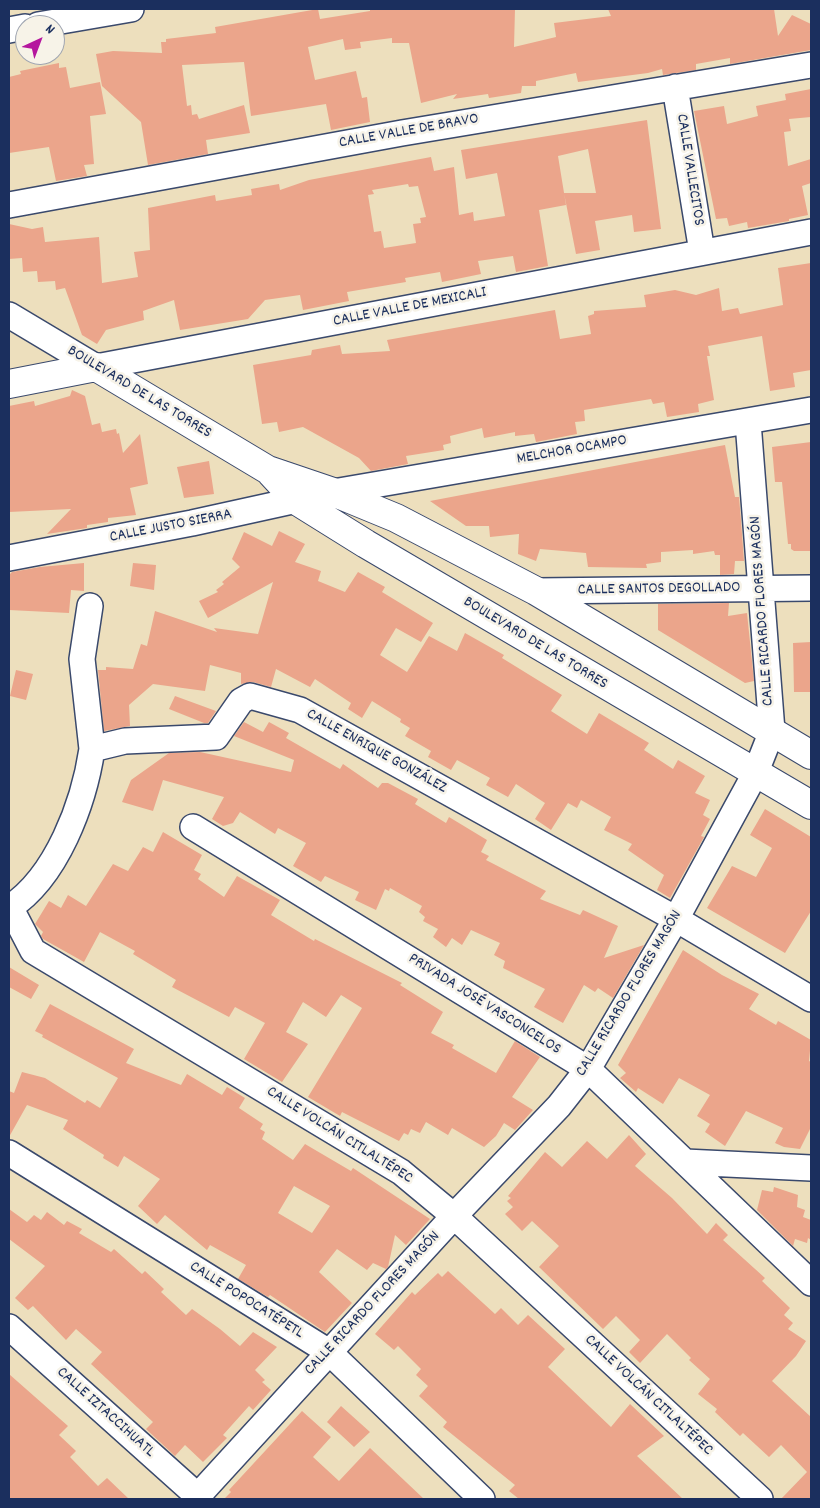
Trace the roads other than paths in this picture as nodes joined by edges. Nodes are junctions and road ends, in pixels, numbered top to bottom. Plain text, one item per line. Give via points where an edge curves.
1 (131, 9) edge
2 (65, 20) edge
3 (811, 65) edge
4 (675, 87) junction
5 (9, 205) edge
6 (811, 232) edge
7 (702, 252) junction
8 (9, 316) edge
9 (96, 367) junction
10 (9, 384) edge
11 (811, 410) edge
12 (748, 422) junction
13 (268, 470) junction
14 (333, 492) junction
15 (297, 501) junction
16 (9, 558) edge
17 (761, 588) junction
18 (811, 588) edge
19 (536, 592) junction
20 (90, 606) dead end
21 (772, 731) junction
22 (92, 749) junction
23 (810, 754) edge
24 (755, 774) junction
25 (811, 805) edge
26 (193, 827) dead end
27 (9, 907) edge
28 (676, 919) junction
29 (811, 999) edge
30 (588, 1069) junction
31 (9, 1153) edge
32 (685, 1162) junction
33 (811, 1168) edge
34 (454, 1216) junction
35 (811, 1283) edge
36 (9, 1327) edge
37 (329, 1352) junction
38 (198, 1498) edge
39 (482, 1499) edge
40 (760, 1499) edge

1 - 2 street
3 - 4 street, CALLE VALLE DE BRAVO
4 - 5 street, CALLE VALLE DE BRAVO
4 - 7 street, CALLE VALLECITOS
6 - 7 street, CALLE VALLE DE MEXICALI
7 - 9 street, CALLE VALLE DE MEXICALI
8 - 9 street, BOULEVARD DE LAS TORRES
9 - 10 street, CALLE VALLE DE MEXICALI
9 - 13 street, BOULEVARD DE LAS TORRES
11 - 12 street, MELCHOR OCAMPO
12 - 14 street, MELCHOR OCAMPO
12 - 17 street, CALLE RICARDO FLORES MAGÓN
13 - 14 street, BOULEVARD DE LAS TORRES
13 - 15 street, BOULEVARD DE LAS TORRES
14 - 15 street, CALLE JUSTO SIERRA
14 - 19 street, BOULEVARD DE LAS TORRES via 396,518
15 - 16 street, CALLE JUSTO SIERRA
15 - 24 street, BOULEVARD DE LAS TORRES
17 - 18 street, CALLE SANTOS DEGOLLADO
17 - 19 street, CALLE SANTOS DEGOLLADO
17 - 21 street, CALLE RICARDO FLORES MAGÓN
19 - 21 street, BOULEVARD DE LAS TORRES
20 - 22 street via 82,659
21 - 23 street, BOULEVARD DE LAS TORRES
21 - 24 street, CALLE RICARDO FLORES MAGÓN
22 - 27 street via 87,779 64,840 31,892
22 - 28 street, CALLE ENRIQUE GONZÁLEZ via 125,741 216,737 241,701 250,696 259,697 300,710
24 - 25 street, BOULEVARD DE LAS TORRES
24 - 28 street, CALLE RICARDO FLORES MAGÓN
26 - 30 street, PRIVADA JOSÉ VASCONCELOS
27 - 34 street, CALLE VOLCÁN CITLALTÉPEC via 33,951 401,1172
28 - 29 street, CALLE ENRIQUE GONZÁLEZ
28 - 30 street, CALLE RICARDO FLORES MAGÓN
30 - 32 street, PRIVADA JOSÉ VASCONCELOS
30 - 34 street, CALLE RICARDO FLORES MAGÓN via 559,1106
31 - 37 street, CALLE POPOCATÉPETL
32 - 33 street
32 - 35 street, PRIVADA JOSÉ VASCONCELOS
34 - 37 street, CALLE RICARDO FLORES MAGÓN
34 - 40 street, CALLE VOLCÁN CITLALTÉPEC
36 - 38 street, CALLE IZTACCIHUATL
37 - 38 street, CALLE RICARDO FLORES MAGÓN
37 - 39 street, CALLE POPOCATÉPETL

